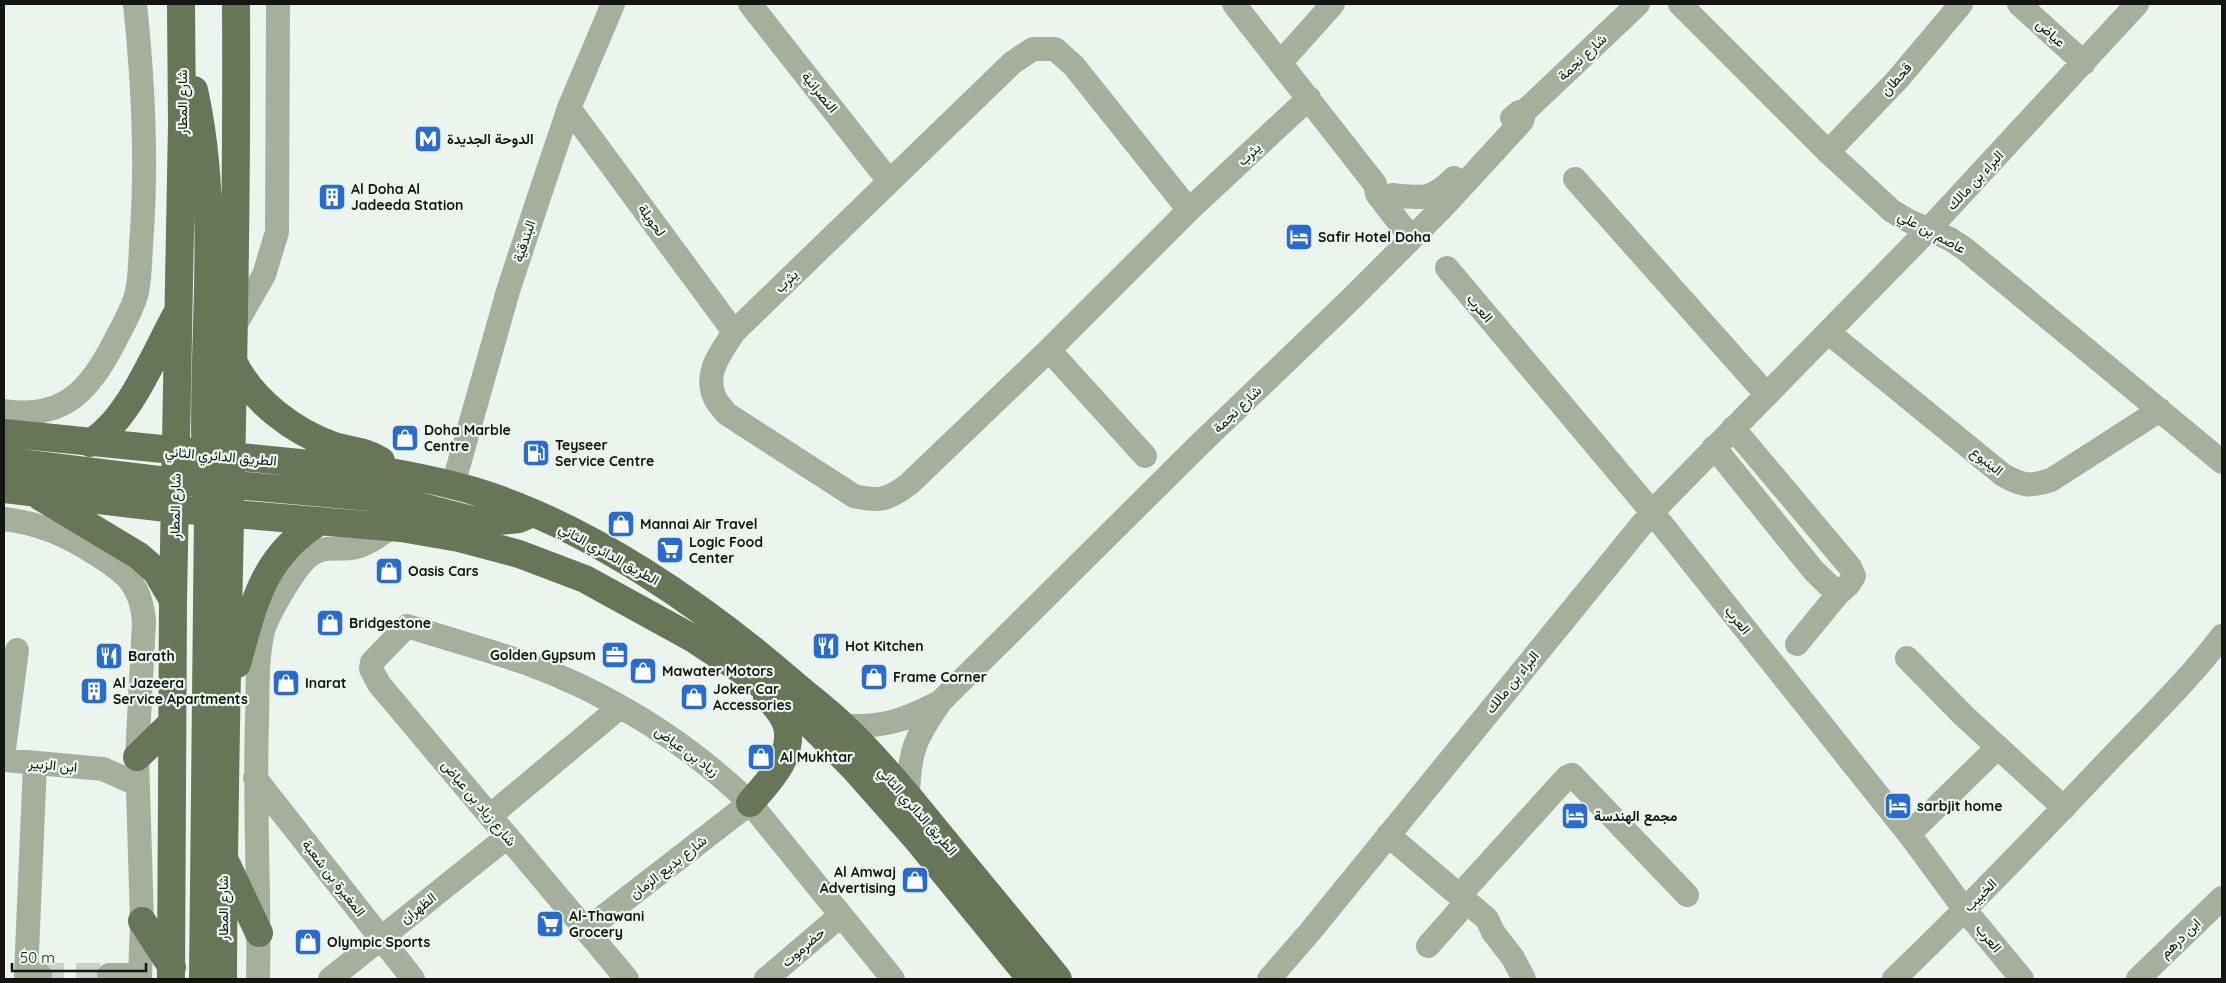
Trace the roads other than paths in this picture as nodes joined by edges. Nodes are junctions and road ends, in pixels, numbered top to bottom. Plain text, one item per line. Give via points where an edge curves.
1 (135, 4) edge
2 (181, 4) edge
3 (278, 4) edge
4 (613, 4) edge
5 (750, 4) edge
6 (1234, 4) edge
7 (1333, 4) edge
8 (1638, 4) edge
9 (1680, 4) edge
10 (1961, 4) edge
11 (2019, 4) edge
12 (2137, 4) edge
13 (240, 10) edge
14 (182, 41) junction
15 (1280, 63) junction
16 (2084, 63) junction
17 (1309, 98) junction
18 (569, 108) junction
19 (1828, 152) junction
20 (1575, 179) dead end
21 (889, 181) junction
22 (1384, 190) junction
23 (1440, 200) junction
24 (1189, 210) junction
25 (1930, 229) junction
26 (1415, 234) junction
27 (1447, 268) dead end
28 (179, 309) junction
29 (234, 327) junction
30 (734, 332) junction
31 (1829, 333) junction
32 (1049, 350) junction
33 (233, 361) junction
34 (1767, 395) junction
35 (2160, 410) junction
36 (4, 411) edge
37 (1733, 428) junction
38 (4, 433) edge
39 (90, 443) junction
40 (1714, 447) junction
41 (176, 452) junction
42 (1145, 456) dead end
43 (4, 461) edge
44 (2222, 462) edge
45 (390, 472) junction
46 (212, 474) junction
47 (176, 482) junction
48 (453, 485) junction
49 (4, 488) edge
50 (32, 492) junction
51 (176, 509) junction
52 (218, 512) junction
53 (1652, 512) junction
54 (533, 513) junction
55 (4, 519) edge
56 (320, 521) junction
57 (391, 527) junction
58 (1838, 594) junction
59 (173, 600) junction
60 (407, 626) joint
61 (2222, 636) edge
62 (1796, 644) dead end
63 (17, 650) dead end
64 (1907, 658) dead end
65 (744, 672) junction
66 (941, 701) junction
67 (227, 704) junction
68 (620, 707) junction
69 (172, 722) junction
70 (844, 726) junction
71 (1998, 747) junction
72 (4, 749) edge
73 (137, 757) junction
74 (4, 760) edge
75 (35, 764) junction
76 (102, 769) junction
77 (255, 778) junction
78 (137, 784) junction
79 (908, 796) junction
80 (750, 803) junction
81 (2064, 808) junction
82 (490, 816) junction
83 (1909, 834) junction
84 (507, 837) junction
85 (1384, 840) junction
86 (224, 857) junction
87 (1687, 895) dead end
88 (2222, 898) edge
89 (1459, 904) junction
90 (1965, 910) junction
91 (840, 916) junction
92 (142, 921) junction
93 (586, 930) junction
94 (259, 933) junction
95 (381, 938) junction
96 (1428, 946) dead end
97 (171, 973) edge
98 (109, 975) dead end
99 (30, 977) edge
100 (140, 977) edge
101 (203, 979) edge
102 (223, 979) edge
103 (258, 979) edge
104 (330, 979) edge
105 (413, 979) edge
106 (626, 979) edge
107 (766, 979) edge
108 (893, 979) edge
109 (1032, 979) edge
110 (1058, 979) edge
111 (1269, 979) edge
112 (1524, 979) edge
113 (1894, 979) edge
114 (2022, 979) edge
115 (2138, 979) edge

1 - 36 street via 142,75 145,178 136,292 130,313 102,366 78,395 61,405 40,411
2 - 14 main road, شارع المطار
3 - 29 street, شارع المطار via 277,232 264,275
4 - 18 street, البندقية
5 - 21 street, النصرانية
6 - 15 street
7 - 15 street
8 - 23 street, شارع نجمة via 1525,111 1522,121
9 - 19 street, عاصم بن علي
10 - 19 street, قحطان via 1898,78
11 - 16 street, عياض
12 - 16 street, البراء بن مالك
13 - 29 main road, شارع المطار
14 - 28 main road, شارع المطار
14 - 46 main road via 200,118 206,167
15 - 17 street
16 - 25 street, البراء بن مالك
17 - 22 street
17 - 24 street, يثرب
18 - 30 street, لحويلة
18 - 48 street, البندقية via 508,291
19 - 25 street, عاصم بن علي via 1892,211
20 - 34 street
21 - 24 street, يثرب via 1012,63 1033,49 1050,48 1074,66
21 - 30 street, يثرب
22 - 23 street
22 - 26 street via 1376,194
23 - 26 street, شارع نجمة
24 - 32 street, يثرب
25 - 31 street, البراء بن مالك
25 - 35 street, عاصم بن علي via 1986,265
26 - 66 street, شارع نجمة
27 - 53 street, العرب
28 - 39 main road via 122,413
28 - 41 main road, شارع المطار
29 - 33 main road, شارع المطار
30 - 32 street, يثرب via 715,362 711,375 714,397 727,414 854,496 869,499 884,499 909,484
31 - 34 street, البراء بن مالك
31 - 35 street, الينبوع via 2018,483 2033,486 2052,480
32 - 42 street
33 - 45 main road via 252,391 287,420 320,440 372,455
33 - 46 main road, شارع المطار
34 - 37 street, البراء بن مالك
35 - 44 street, عاصم بن علي
37 - 40 street, البراء بن مالك
37 - 58 street via 1852,571 1853,580
38 - 39 main road, الطريق الدائري الثاني
39 - 41 main road, الطريق الدائري الثاني
40 - 53 street, البراء بن مالك
40 - 58 street via 1814,571
41 - 46 main road, الطريق الدائري الثاني
41 - 47 main road, شارع المطار
43 - 47 main road
45 - 46 main road, الطريق الدائري الثاني
45 - 48 main road, الطريق الدائري الثاني
46 - 47 main road
46 - 51 main road via 185,492
46 - 52 main road, شارع المطار
46 - 54 main road via 407,503 488,522 519,519
47 - 51 main road, شارع المطار
48 - 54 main road, الطريق الدائري الثاني
49 - 50 main road, الطريق الدائري الثاني
50 - 51 main road, الطريق الدائري الثاني
50 - 59 main road via 139,556 156,571
51 - 52 main road, الطريق الدائري الثاني
51 - 59 main road, شارع المطار
52 - 56 main road, الطريق الدائري الثاني
52 - 67 main road, شارع المطار
52 - 101 main road
53 - 83 street, العرب
53 - 85 street, البراء بن مالك
54 - 70 main road, الطريق الدائري الثاني via 660,582 758,653
55 - 73 street via 40,526 75,541 124,574 137,592 144,622
56 - 57 main road, الطريق الدائري الثاني
56 - 67 main road via 290,543 265,579 251,611
57 - 65 main road, الطريق الدائري الثاني via 459,538 519,554 586,579 694,639
57 - 77 street via 360,545 327,548 308,556 270,616 259,654
58 - 62 street
59 - 69 main road, شارع المطار
60 - 68 street, زياد بن عياض via 524,663
60 - 82 street, شارع زياد بن عياض via 372,662 373,675
61 - 81 street, الخبيب via 2185,680
63 - 72 street
64 - 71 street
65 - 80 main road via 769,698 786,724 788,739 774,775
65 - 109 main road, الطريق الدائري الثاني via 802,716 854,767
66 - 70 street, شارع نجمة via 892,723 874,727
66 - 79 street, شارع نجمة via 917,738 910,756
67 - 86 main road, شارع المطار
68 - 80 street, زياد بن عياض via 661,730 724,778
68 - 82 street
69 - 73 main road
69 - 97 main road, شارع المطار
70 - 79 main road, الطريق الدائري الثاني
71 - 81 street
71 - 83 street
73 - 76 street, ابن الزبير
73 - 78 street
74 - 75 street, ابن الزبير
75 - 76 street, ابن الزبير
75 - 99 street
76 - 78 street, ابن الزبير
77 - 94 street
77 - 95 street, المغيرة بن شعبة
78 - 92 street
79 - 110 main road, الطريق الدائري الثاني
80 - 91 street, زياد بن عياض
80 - 93 street, شارع بديع الزمان
81 - 90 street, الخبيب
82 - 84 street, شارع زياد بن عياض
83 - 90 street, العرب
84 - 93 street, شارع زياد بن عياض
84 - 95 street, الظهران
85 - 89 street
85 - 111 street, البراء بن مالك
86 - 94 main road
86 - 102 main road, شارع المطار
87 - 89 street via 1572,775
88 - 115 street, ابن درهم
89 - 96 street
89 - 112 street via 1487,919
90 - 113 street, الخبيب
90 - 114 street, العرب
91 - 107 street, حضرموت
91 - 108 street, زياد بن عياض
92 - 97 main road
92 - 100 street
93 - 106 street, شارع زياد بن عياض
94 - 103 street
95 - 104 street, الظهران
95 - 105 street, المغيرة بن شعبة
98 - 100 street

